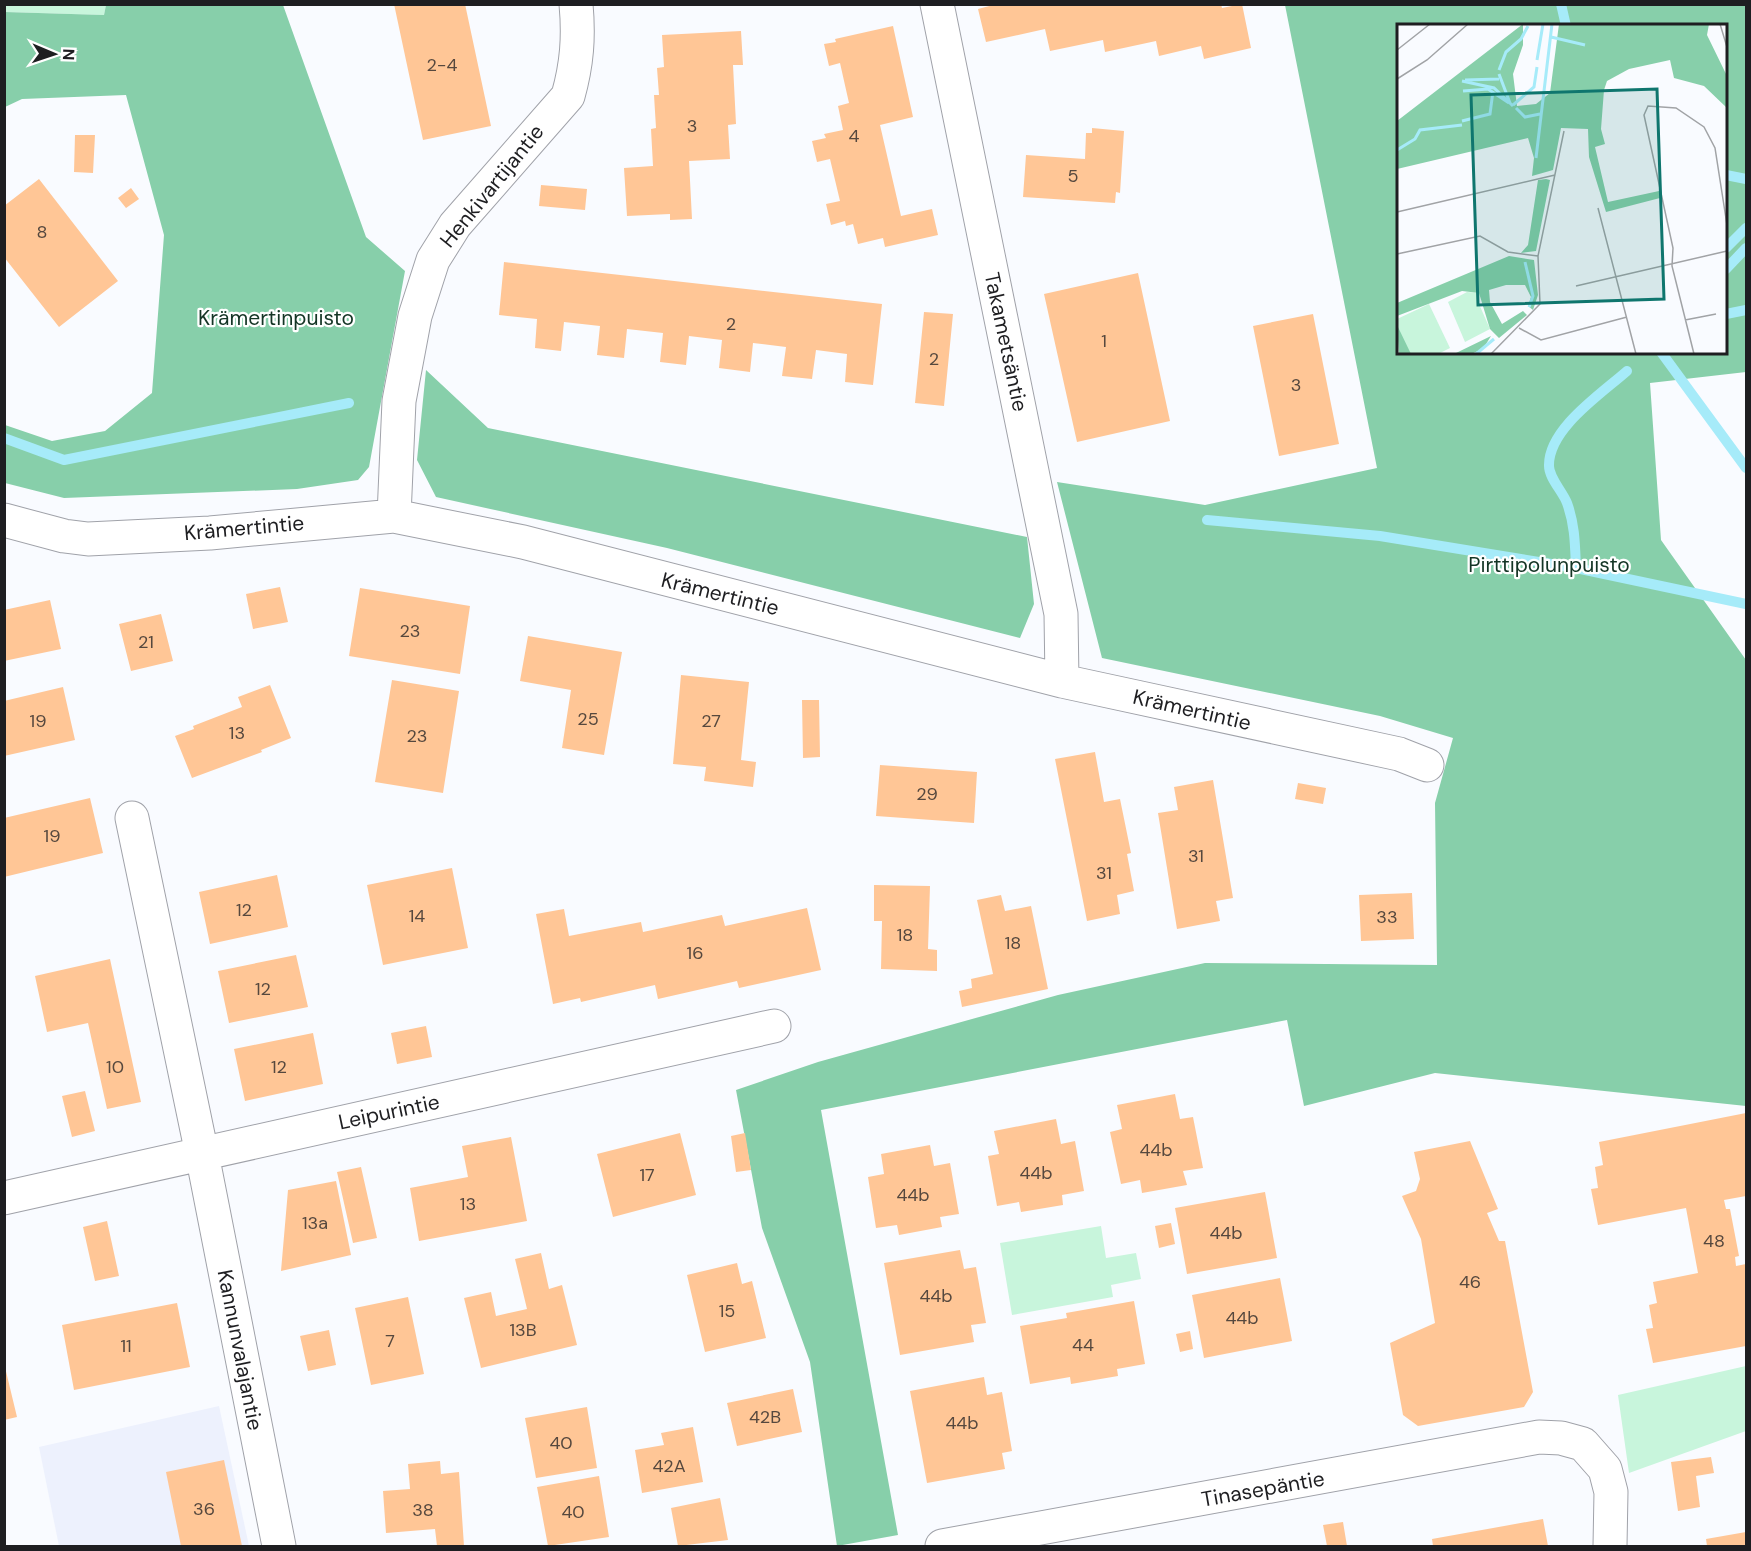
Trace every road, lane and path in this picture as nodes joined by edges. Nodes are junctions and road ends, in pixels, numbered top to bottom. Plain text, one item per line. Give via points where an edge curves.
1 (576, 4) edge
2 (937, 4) edge
3 (394, 516) junction
4 (4, 520) edge
5 (1062, 681) junction
6 (1427, 765) dead end
7 (132, 818) dead end
8 (774, 1026) dead end
9 (202, 1154) junction
10 (4, 1198) edge
11 (279, 1546) edge
12 (942, 1546) edge
13 (1610, 1546) edge

1 - 3 street, Henkivartijantie via 579,38 568,96 455,225 434,260 415,316 399,401
2 - 5 street, Takametsäntie via 1061,614
3 - 4 street, Krämertintie via 210,533 88,539
3 - 5 street, Krämertintie via 524,542
5 - 6 street, Krämertintie via 1399,754
7 - 9 street, Kannunvalajantie
8 - 9 street, Leipurintie
9 - 10 street, Leipurintie
9 - 11 street, Kannunvalajantie
12 - 13 street, Tinasepäntie via 1539,1437 1583,1444 1605,1469 1611,1492

